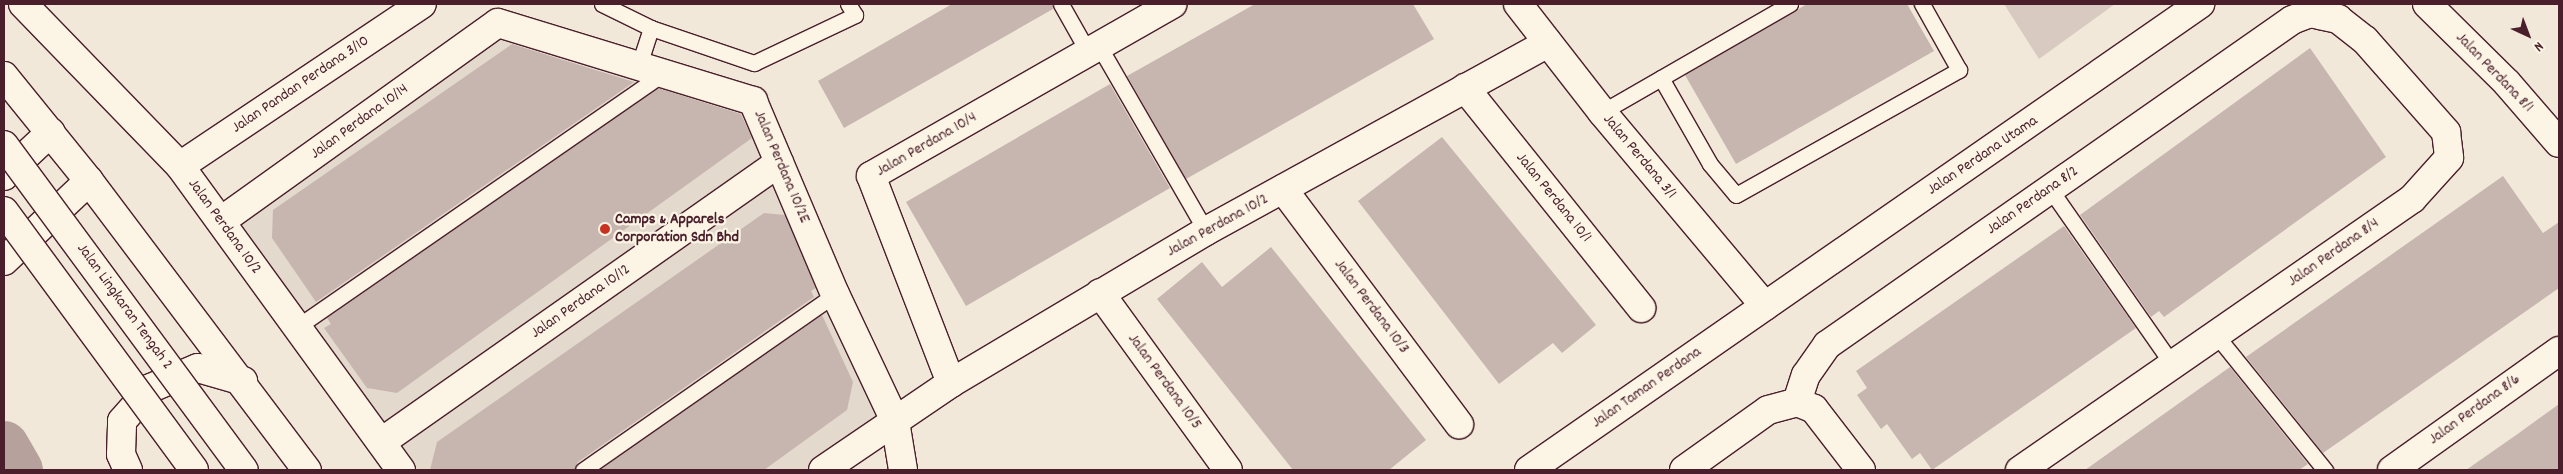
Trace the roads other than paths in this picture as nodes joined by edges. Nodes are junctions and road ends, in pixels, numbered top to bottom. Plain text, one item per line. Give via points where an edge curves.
1 (422, 4) edge
2 (602, 4) edge
3 (848, 4) edge
4 (1061, 4) edge
5 (1172, 4) edge
6 (1518, 4) edge
7 (1790, 4) edge
8 (1922, 4) edge
9 (2200, 4) edge
10 (2427, 4) edge
11 (27, 5) edge
12 (2292, 20) joint
13 (498, 23) joint
14 (651, 28) junction
15 (1548, 43) junction
16 (1094, 49) junction
17 (652, 69) junction
18 (4, 76) edge
19 (1661, 78) junction
20 (1465, 88) junction
21 (1602, 112) junction
22 (50, 132) junction
23 (2559, 143) edge
24 (4, 145) edge
25 (780, 163) junction
26 (180, 166) junction
27 (4, 176) edge
28 (89, 180) junction
29 (1283, 189) junction
30 (2050, 189) junction
31 (4, 211) edge
32 (221, 221) junction
33 (1206, 231) junction
34 (4, 261) edge
35 (1100, 293) junction
36 (835, 294) junction
37 (1765, 306) junction
38 (1641, 308) dead end
39 (298, 327) junction
40 (2216, 335) junction
41 (2559, 351) edge
42 (2173, 365) junction
43 (243, 382) junction
44 (951, 383) junction
45 (1797, 402) junction
46 (895, 421) junction
47 (1459, 424) dead end
48 (383, 441) junction
49 (128, 470) edge
50 (194, 470) edge
51 (244, 470) edge
52 (307, 470) edge
53 (401, 470) edge
54 (583, 470) edge
55 (823, 470) edge
56 (902, 470) edge
57 (1228, 470) edge
58 (1529, 470) edge
59 (1684, 470) edge
60 (1861, 470) edge
61 (2020, 470) edge
62 (2325, 470) edge
63 (2392, 470) edge

1 - 26 main road, Jalan Pandan Perdana 3/10
2 - 14 lane
3 - 14 lane via 855,15 754,63
4 - 16 lane
5 - 16 main road, Jalan Perdana 10/4
6 - 15 main road, Jalan Perdana 3/1
7 - 19 lane
8 - 19 lane via 1958,70 1736,195 1710,164
9 - 37 main road, Jalan Perdana Utama
10 - 23 main road, Jalan Perdana 8/1 via 2507,83
11 - 26 main road, Jalan Perdana 10/2
12 - 30 main road, Jalan Perdana 8/2
12 - 40 main road, Jalan Perdana 8/4 via 2310,13 2338,19 2365,40 2446,132 2449,158 2412,199
13 - 17 main road, Jalan Perdana 10/2E
13 - 32 main road, Jalan Perdana 10/14
14 - 17 lane
15 - 20 main road, Jalan Perdana 10/2
15 - 21 main road, Jalan Perdana 3/1
16 - 33 lane
16 - 44 main road, Jalan Perdana 10/4 via 872,176
17 - 25 main road, Jalan Perdana 10/2E via 753,101
17 - 39 lane
18 - 22 main road
19 - 21 lane
20 - 29 main road, Jalan Perdana 10/2
20 - 38 main road, Jalan Perdana 10/1
21 - 37 main road, Jalan Perdana 3/1
22 - 27 main road
22 - 28 main road
24 - 51 main road, Jalan Lingkaran Tengah 2, bridge
25 - 36 main road, Jalan Perdana 10/2E
25 - 48 main road, Jalan Perdana 10/12
26 - 32 main road, Jalan Perdana 10/2
28 - 34 main road
28 - 43 main road
29 - 33 main road, Jalan Perdana 10/2
29 - 47 main road, Jalan Perdana 10/3
30 - 42 lane
30 - 45 main road, Jalan Perdana 8/2 via 1826,345 1806,375
31 - 50 main road, bridge
32 - 39 main road, Jalan Perdana 10/2
33 - 35 main road, Jalan Perdana 10/2
35 - 44 main road, Jalan Perdana 10/2
35 - 57 main road, Jalan Perdana 10/5
36 - 46 main road, Jalan Perdana 10/2E
36 - 54 lane
37 - 58 main road, Jalan Taman Perdana
39 - 48 main road, Jalan Perdana 10/2
40 - 42 main road, Jalan Perdana 8/4
40 - 62 lane
41 - 63 main road, Jalan Perdana 8/6
42 - 61 main road, Jalan Perdana 8/4
43 - 49 main road via 198,368 151,388 122,421 121,454
43 - 52 main road
44 - 46 main road, Jalan Perdana 10/2
45 - 59 main road via 1768,410
45 - 60 main road via 1814,409
46 - 55 main road, Jalan Perdana 10/2
46 - 56 main road
48 - 53 main road, Jalan Perdana 10/2

